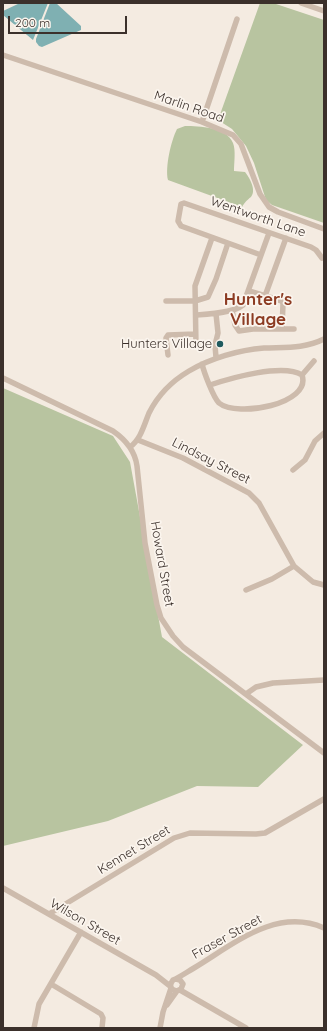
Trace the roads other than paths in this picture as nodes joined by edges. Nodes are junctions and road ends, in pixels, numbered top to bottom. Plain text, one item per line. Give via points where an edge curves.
1 (301, 3) edge
2 (324, 11) edge
3 (237, 19) dead end
4 (3, 55) edge
5 (202, 122) junction
6 (324, 229) edge
7 (269, 233) junction
8 (212, 238) junction
9 (286, 238) junction
10 (228, 243) junction
11 (260, 255) junction
12 (322, 258) dead end
13 (249, 291) junction
14 (265, 296) junction
15 (195, 300) junction
16 (166, 301) dead end
17 (232, 310) junction
18 (216, 314) junction
19 (196, 315) junction
20 (282, 329) junction
21 (294, 329) dead end
22 (195, 334) junction
23 (324, 339) edge
24 (196, 346) dead end
25 (168, 355) dead end
26 (216, 358) junction
27 (314, 361) dead end
28 (202, 364) junction
29 (302, 375) junction
30 (3, 378) edge
31 (210, 385) junction
32 (324, 433) edge
33 (138, 440) junction
34 (130, 447) junction
35 (294, 470) dead end
36 (294, 566) junction
37 (324, 585) edge
38 (246, 590) dead end
39 (324, 680) edge
40 (246, 694) junction
41 (324, 754) edge
42 (324, 799) edge
43 (3, 888) edge
44 (50, 914) junction
45 (324, 928) edge
46 (81, 932) junction
47 (187, 972) junction
48 (156, 975) junction
49 (175, 979) junction
50 (51, 984) junction
51 (177, 987) junction
52 (34, 1028) edge
53 (102, 1028) edge
54 (160, 1028) edge
55 (246, 1028) edge

1 - 2 street
3 - 5 street
4 - 5 street, Marlin Road
5 - 6 street, Marlin Road via 229,133 241,144 260,194 269,207
7 - 8 street, Wentworth Lane via 184,203 180,206 179,224
7 - 9 street, Wentworth Lane
7 - 11 street
8 - 10 street
8 - 15 street via 196,284
9 - 12 street, Wentworth Lane via 314,249
9 - 14 street
10 - 11 street
10 - 15 street via 211,294
11 - 13 street
13 - 14 street
13 - 17 street via 243,305
14 - 20 street via 283,302
15 - 16 street
15 - 19 street
17 - 18 street
17 - 20 street via 239,331
18 - 19 street
18 - 26 street
19 - 22 street
20 - 21 street
22 - 24 street
22 - 25 street via 168,335
23 - 26 street via 299,347 263,348
26 - 28 street
27 - 29 street
28 - 31 street
28 - 33 street via 178,378 162,394 150,412
29 - 31 street via 295,372 264,372
29 - 31 street via 302,385 296,394 270,406 255,409 230,408 222,405 216,399
30 - 34 street, Howard Street via 113,431
32 - 35 street via 315,441 305,460
33 - 34 street
33 - 36 street, Lindsay Street via 183,458 249,493 259,503
34 - 40 street, Howard Street via 138,466 147,550 161,618 183,647
36 - 37 street, Lindsay Street via 313,582
36 - 38 street
39 - 40 street via 273,682 256,687
40 - 41 street, Howard Street
42 - 44 street, Kennet Street via 265,833 190,833 178,836
43 - 44 street, Wilson Street
44 - 46 street, Wilson Street
45 - 47 street, Fraser Street via 294,922 268,925
46 - 48 street, Wilson Street
46 - 50 street
47 - 49 street, Fraser Street
47 - 51 street, Fraser Street
48 - 49 street, Wilson Street
48 - 51 street, Wilson Street
49 - 51 street via 172,981
49 - 51 street via 180,980
50 - 52 street via 39,1004
50 - 53 street via 101,1014
51 - 54 street via 163,1012
51 - 55 street, Wilson Street

